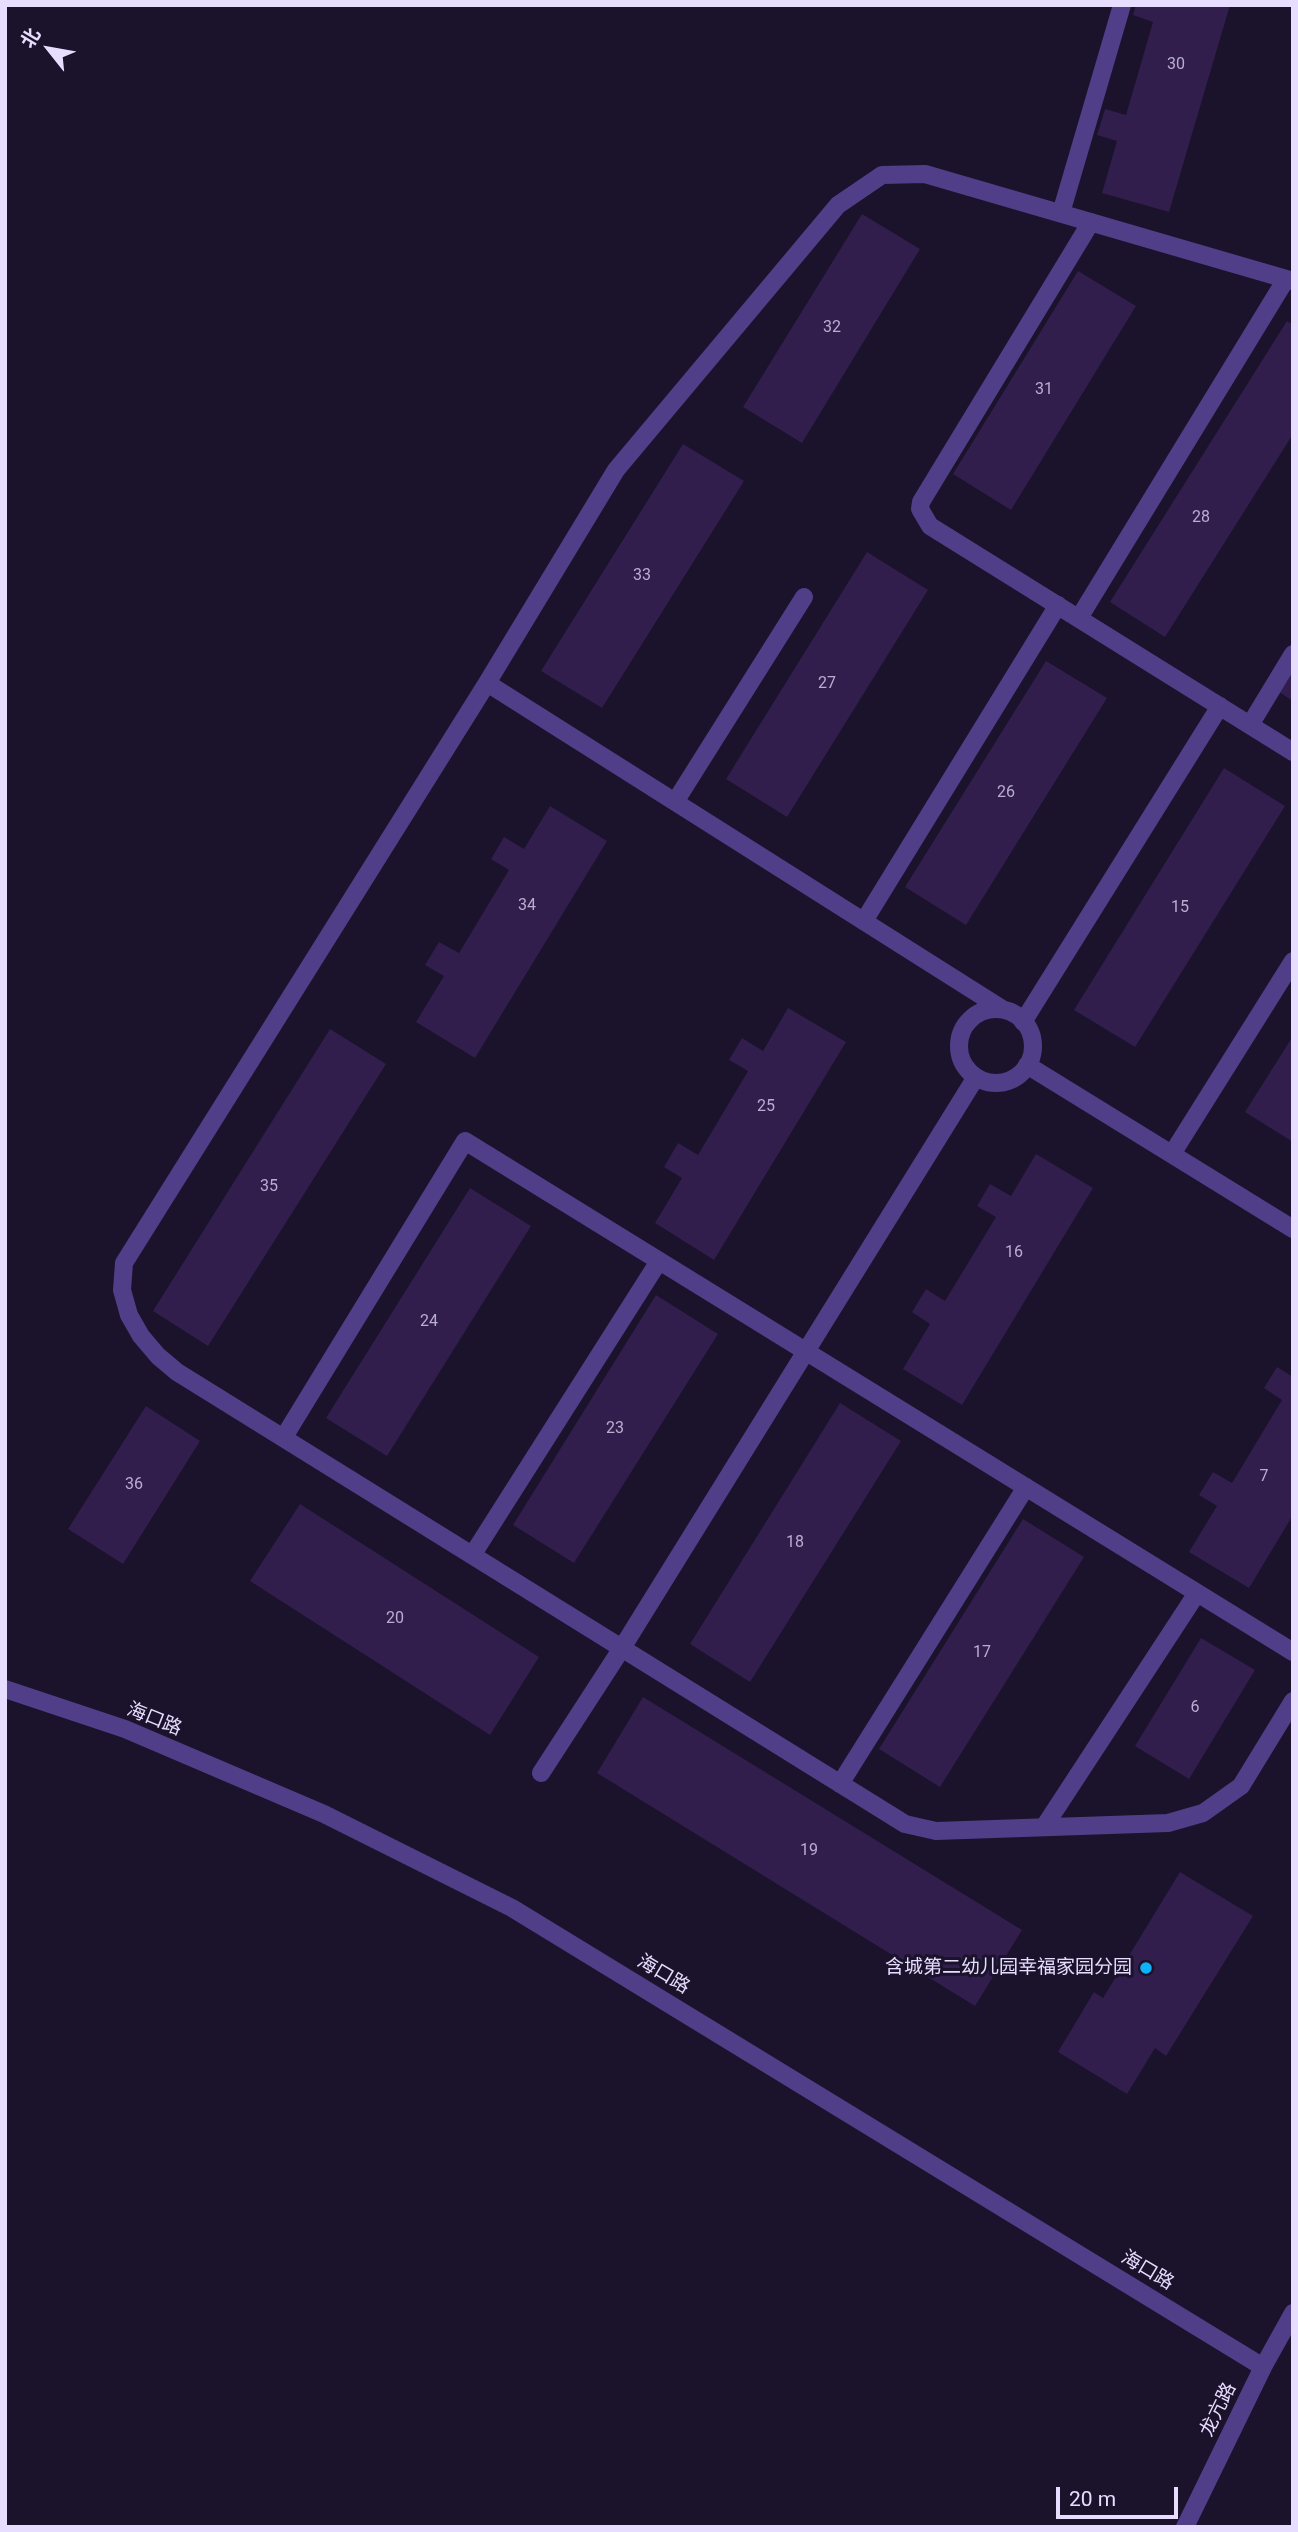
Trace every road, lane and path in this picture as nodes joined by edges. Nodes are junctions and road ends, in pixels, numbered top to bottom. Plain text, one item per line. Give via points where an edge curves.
1 (1122, 5) edge
2 (1060, 213) junction
3 (1091, 222) junction
4 (1289, 280) edge
5 (804, 597) dead end
6 (1058, 605) junction
7 (1079, 618) junction
8 (1293, 654) edge
9 (487, 683) junction
10 (1220, 706) junction
11 (1250, 725) junction
12 (1293, 752) edge
13 (676, 803) junction
14 (864, 921) junction
15 (1293, 961) edge
16 (1004, 1010) junction
17 (1023, 1022) junction
18 (1027, 1065) junction
19 (976, 1077) junction
20 (1172, 1154) junction
21 (1293, 1229) edge
22 (659, 1261) junction
23 (806, 1352) junction
24 (284, 1437) junction
25 (1026, 1487) junction
26 (472, 1554) junction
27 (1197, 1593) junction
28 (622, 1648) junction
29 (1293, 1652) edge
30 (5, 1689) edge
31 (1293, 1701) edge
32 (541, 1773) dead end
33 (840, 1784) junction
34 (1044, 1827) junction
35 (1293, 2313) edge
36 (1263, 2367) junction
37 (1185, 2527) edge

1 - 2 street
2 - 3 street
2 - 9 street via 925,174 882,175 838,205 616,470
3 - 4 street
3 - 6 street via 920,509 930,526
4 - 7 street
5 - 13 street
6 - 7 street
6 - 14 street
7 - 10 street
8 - 11 street
9 - 13 street
9 - 24 street via 124,1263 122,1290 129,1315 158,1356
10 - 11 street
10 - 17 street
11 - 12 street
13 - 14 street
14 - 16 street
15 - 20 street
16 - 17 street
16 - 19 street via 981,1012 964,1027 961,1060
17 - 18 street via 1032,1042
18 - 19 street via 999,1082
18 - 20 street
19 - 23 street
20 - 21 street
22 - 23 street
22 - 24 street via 465,1141
22 - 26 street
23 - 25 street
23 - 28 street
24 - 26 street
25 - 27 street
25 - 33 street
26 - 28 street
27 - 29 street
27 - 34 street
28 - 32 street
28 - 33 street
30 - 36 street, 海口路 via 125,1730 324,1814 512,1908
31 - 34 street via 1241,1786 1203,1813 1168,1824
33 - 34 street via 905,1824 936,1831
35 - 36 street, 龙亢路
36 - 37 street, 龙亢路

